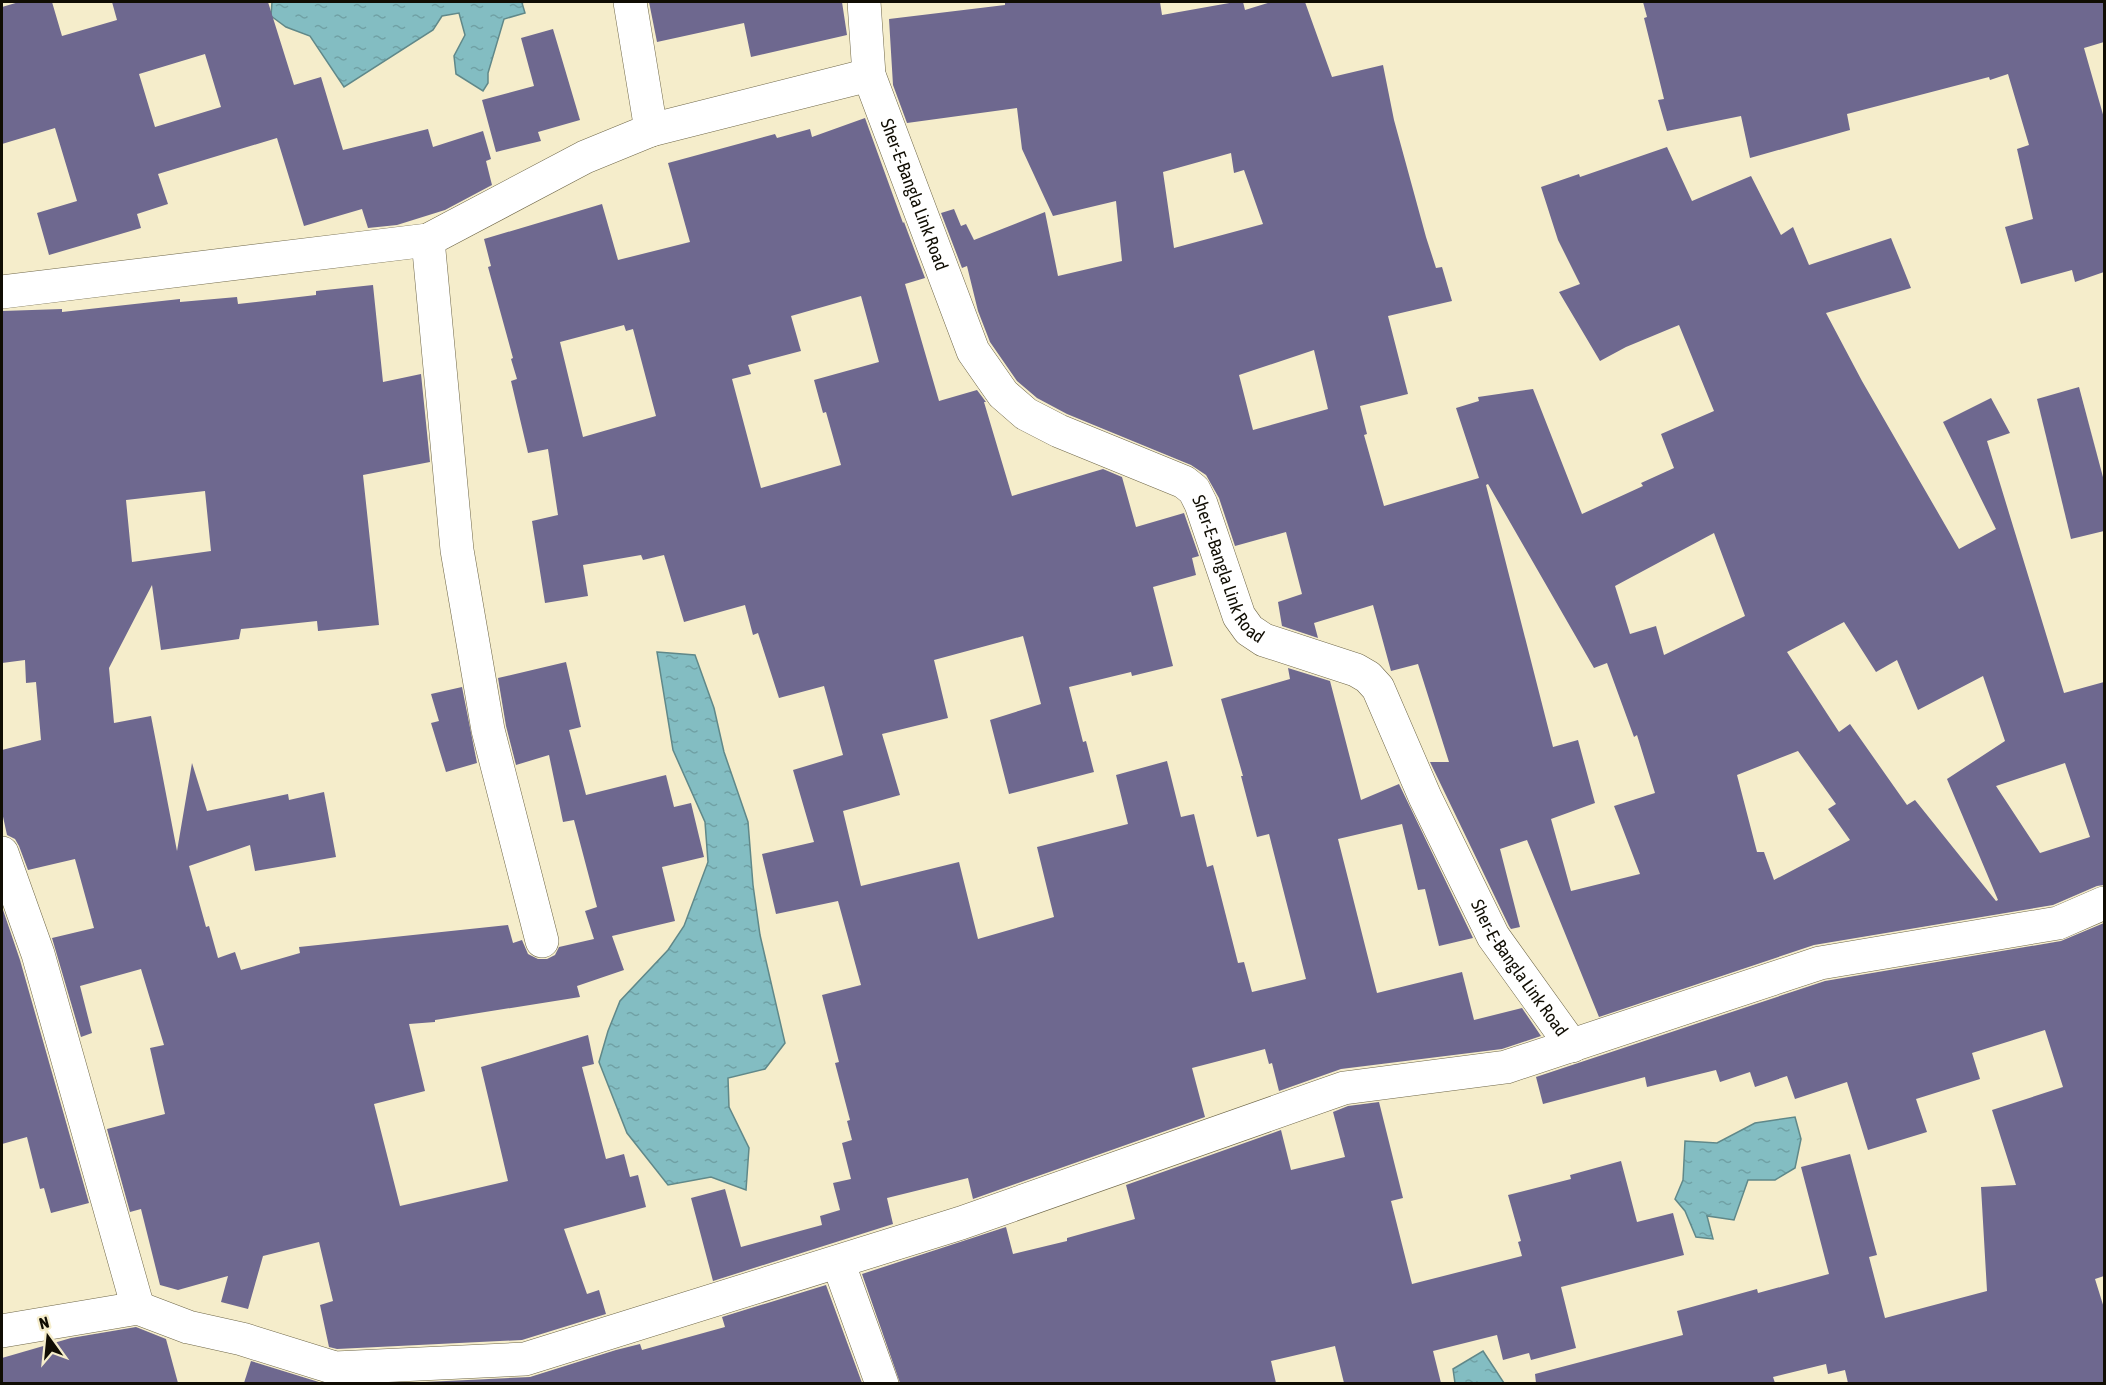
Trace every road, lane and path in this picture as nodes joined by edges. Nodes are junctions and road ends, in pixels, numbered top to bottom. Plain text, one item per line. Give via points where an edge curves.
1 (630, 2) edge
2 (864, 2) edge
3 (869, 75) junction
4 (651, 130) junction
5 (428, 240) junction
6 (2, 292) edge
7 (2, 853) edge
8 (2104, 903) edge
9 (542, 941) dead end
10 (1572, 1046) junction
11 (838, 1262) junction
12 (138, 1308) junction
13 (2, 1332) edge
14 (529, 1371) edge
15 (334, 1376) edge
16 (882, 1383) edge

1 - 4 street
2 - 3 street, Sher-E-Bangla Link Road
3 - 4 street
3 - 10 street, Sher-E-Bangla Link Road via 973,351 987,373 1026,414 1184,482 1194,490 1239,616 1249,630 1264,640 1356,670 1378,688 1425,797 1493,936
4 - 5 street via 585,157
5 - 6 street
5 - 9 street via 457,550 488,729
7 - 12 street via 38,954
8 - 10 street via 2058,923 1820,963
10 - 11 street via 1506,1067 1344,1088 961,1223
11 - 14 street
11 - 16 street
12 - 13 street
12 - 15 street via 188,1327 242,1339
14 - 15 street

